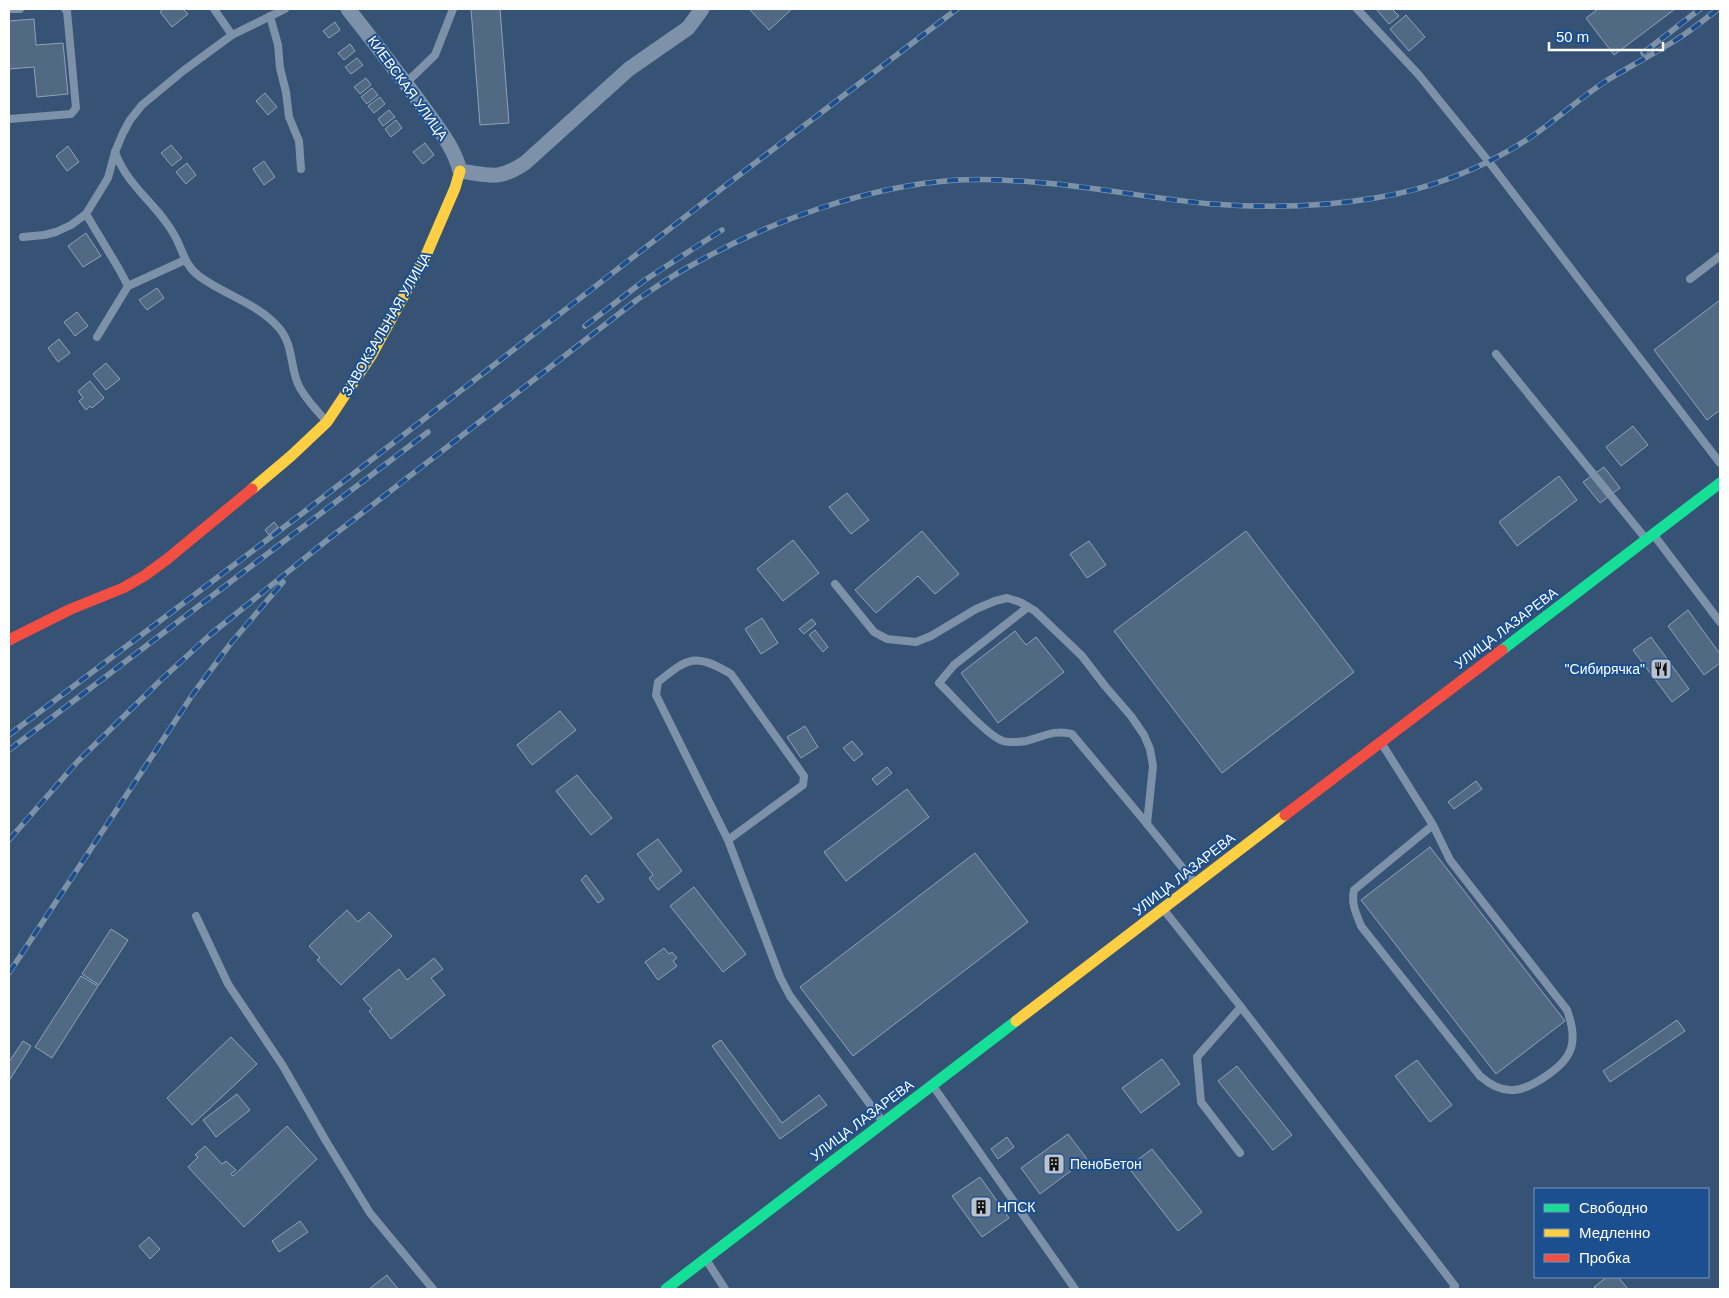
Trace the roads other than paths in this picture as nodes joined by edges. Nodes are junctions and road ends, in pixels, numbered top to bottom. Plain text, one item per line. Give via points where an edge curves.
1 (9, 9) edge
2 (20, 9) edge
3 (65, 9) edge
4 (214, 9) edge
5 (284, 9) edge
6 (348, 9) edge
7 (453, 9) edge
8 (702, 9) edge
9 (1357, 9) edge
10 (270, 16) junction
11 (232, 35) junction
12 (406, 83) junction
13 (9, 119) edge
14 (115, 152) junction
15 (301, 169) dead end
16 (460, 171) junction
17 (86, 214) junction
18 (23, 237) dead end
19 (1720, 256) edge
20 (185, 260) junction
21 (1690, 279) dead end
22 (128, 286) junction
23 (97, 337) dead end
24 (1496, 354) dead end
25 (327, 422) junction
26 (1720, 463) edge
27 (1720, 483) edge
28 (1650, 537) junction
29 (835, 584) dead end
30 (1028, 607) junction
31 (1720, 622) edge
32 (9, 640) edge
33 (1381, 742) junction
34 (1147, 824) junction
35 (1433, 824) junction
36 (728, 840) junction
37 (1195, 884) junction
38 (1163, 909) junction
39 (196, 916) dead end
40 (1241, 1007) junction
41 (932, 1085) junction
42 (883, 1122) junction
43 (1240, 1153) dead end
44 (706, 1259) junction
45 (1455, 1288) edge
46 (433, 1289) edge
47 (666, 1289) edge
48 (725, 1289) edge
49 (1075, 1289) edge

1 - 2 lane
3 - 13 lane via 76,108 71,114
4 - 11 lane
5 - 10 lane
6 - 12 street, КИЕВСКАЯ УЛИЦА
7 - 12 lane via 435,55
8 - 16 street via 688,28 629,69 511,173 497,176
9 - 26 lane via 1418,74 1489,162
10 - 11 lane
10 - 15 lane via 290,117 299,141
11 - 14 lane via 142,105 130,120
12 - 16 street, КИЕВСКАЯ УЛИЦА via 447,141
14 - 17 lane via 108,178
14 - 20 lane via 127,177 176,238
16 - 25 main road, ЗАВОКЗАЛЬНАЯ УЛИЦА via 427,253 396,312
17 - 18 lane via 56,232
17 - 22 lane
19 - 21 lane
20 - 22 lane
20 - 25 lane via 198,276 255,308 279,328 291,351 298,383
22 - 23 lane
24 - 28 lane
25 - 32 main road, ЗАВОКЗАЛЬНАЯ УЛИЦА via 283,463 151,571 123,588
27 - 28 main road, УЛИЦА ЛАЗАРЕВА
28 - 31 lane
28 - 33 main road, УЛИЦА ЛАЗАРЕВА
29 - 30 lane via 874,632 887,639 916,642 976,609 1007,598
30 - 34 lane via 1082,656 1144,735 1152,766
30 - 34 lane via 954,665 939,683 992,736 1003,741 1021,742 1053,732 1072,734
33 - 35 lane
33 - 37 main road, УЛИЦА ЛАЗАРЕВА
34 - 37 lane
35 - 35 lane via 1450,860 1567,1010 1572,1025 1572,1044 1567,1058 1533,1086 1501,1089 1480,1076 1361,926 1355,911 1354,890
36 - 36 lane via 656,695 658,682 679,665 698,659 731,674 804,776 803,785
36 - 42 lane via 790,996
37 - 38 main road, УЛИЦА ЛАЗАРЕВА
38 - 40 lane
38 - 41 main road, УЛИЦА ЛАЗАРЕВА
39 - 46 lane via 228,984 283,1066 370,1213
40 - 43 lane via 1197,1057 1201,1102
40 - 45 lane
41 - 42 main road, УЛИЦА ЛАЗАРЕВА
41 - 49 lane
42 - 44 main road, УЛИЦА ЛАЗАРЕВА
44 - 47 main road, УЛИЦА ЛАЗАРЕВА
44 - 48 lane

